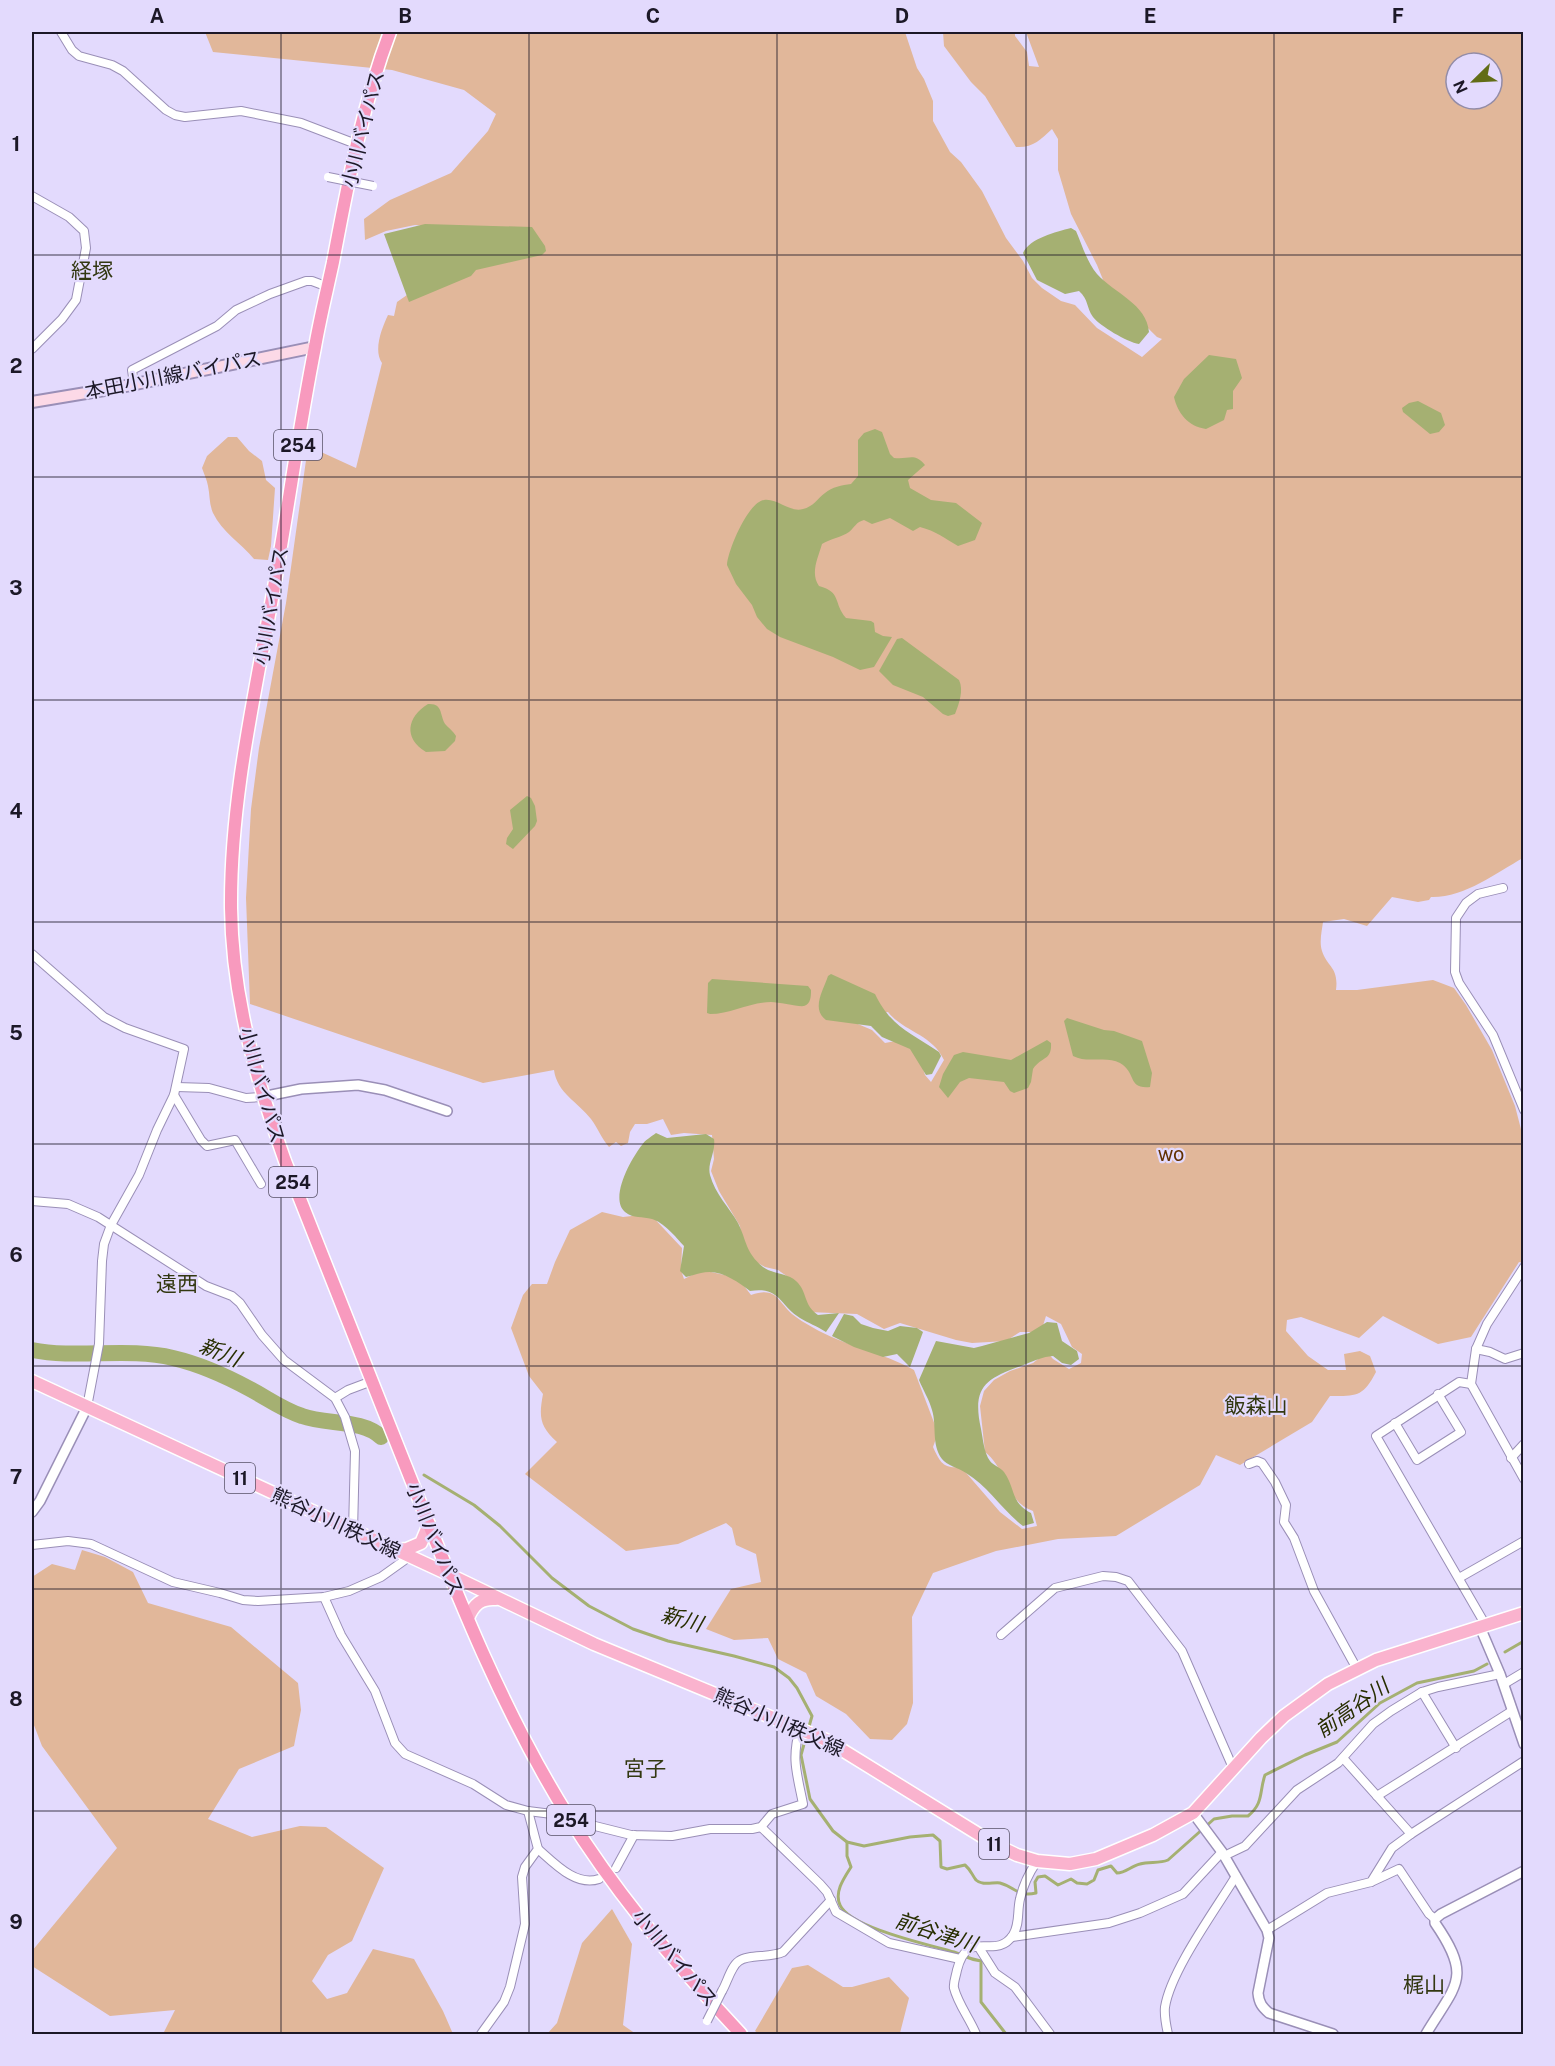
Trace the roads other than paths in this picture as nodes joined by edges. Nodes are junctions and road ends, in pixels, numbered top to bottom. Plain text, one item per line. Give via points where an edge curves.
1 (61, 32) edge
2 (390, 32) edge
3 (356, 144) junction
4 (328, 177) dead end
5 (373, 186) dead end
6 (32, 196) edge
7 (328, 287) junction
8 (315, 347) junction
9 (32, 349) edge
10 (134, 384) junction
11 (32, 402) edge
12 (1503, 888) dead end
13 (32, 954) edge
14 (175, 1091) junction
15 (262, 1097) junction
16 (1524, 1110) edge
17 (447, 1111) dead end
18 (261, 1184) dead end
19 (32, 1201) edge
20 (111, 1225) junction
21 (1524, 1267) edge
22 (1476, 1349) junction
23 (1524, 1353) edge
24 (32, 1381) edge
25 (372, 1381) junction
26 (1471, 1384) junction
27 (1438, 1394) junction
28 (334, 1398) junction
29 (87, 1407) junction
30 (1395, 1423) junction
31 (1524, 1444) edge
32 (1511, 1458) junction
33 (1249, 1464) dead end
34 (1524, 1479) edge
35 (36, 1499) edge
36 (32, 1512) edge
37 (429, 1524) junction
38 (353, 1531) junction
39 (1524, 1541) edge
40 (32, 1545) edge
41 (393, 1550) junction
42 (409, 1557) junction
43 (448, 1574) junction
44 (1459, 1578) junction
45 (324, 1597) junction
46 (498, 1599) junction
47 (1524, 1613) edge
48 (468, 1618) junction
49 (1482, 1625) junction
50 (1001, 1635) dead end
51 (1357, 1668) junction
52 (1524, 1672) edge
53 (1500, 1674) junction
54 (1504, 1684) junction
55 (1422, 1692) junction
56 (1512, 1711) junction
57 (800, 1728) junction
58 (1524, 1744) edge
59 (1456, 1748) junction
60 (1343, 1758) junction
61 (1524, 1761) edge
62 (1233, 1768) junction
63 (1377, 1796) junction
64 (528, 1811) junction
65 (1192, 1813) junction
66 (568, 1816) junction
67 (575, 1827) junction
68 (761, 1827) junction
69 (1411, 1834) junction
70 (634, 1835) junction
71 (538, 1849) junction
72 (1223, 1854) junction
73 (1037, 1861) junction
74 (616, 1868) dead end
75 (1524, 1871) edge
76 (1236, 1876) junction
77 (599, 1879) dead end
78 (1371, 1882) junction
79 (831, 1900) junction
80 (1435, 1919) junction
81 (1267, 1930) junction
82 (1012, 1937) junction
83 (978, 1946) junction
84 (960, 1959) junction
85 (703, 2030) dead end
86 (481, 2034) edge
87 (741, 2034) edge
88 (976, 2034) edge
89 (1050, 2034) edge
90 (1168, 2034) edge
91 (1334, 2034) edge
92 (1426, 2034) edge

1 - 3 street via 79,56 123,71 175,115 241,111 301,123
2 - 3 highway, 小川バイパス / 254
3 - 7 highway, 小川バイパス / 254
4 - 5 street, bridge
6 - 9 street via 69,217 84,231 86,248 76,300
7 - 8 highway, 小川バイパス / 254
7 - 10 street via 306,281 236,310 217,326 132,370
8 - 10 main road, 本田小川線バイパス
8 - 15 highway, 小川バイパス / 254 via 241,770 231,871 240,1009
10 - 11 main road, 本田小川線バイパス
12 - 16 street via 1478,894 1456,918 1455,972 1458,983 1493,1035
13 - 14 street via 104,1017 184,1049
14 - 15 street via 209,1088 246,1098
14 - 18 street via 201,1140 207,1146 235,1140
14 - 20 street via 139,1175
15 - 17 street via 301,1089 358,1085
15 - 25 highway, 小川バイパス / 254
19 - 20 street via 68,1204
20 - 28 street via 206,1286 232,1296 284,1360
20 - 29 street via 104,1244 99,1344
21 - 22 street via 1487,1324
22 - 23 street via 1505,1359
22 - 26 street
24 - 29 main road, 熊谷小川秩父線 / 11
25 - 28 street
25 - 37 highway, 小川バイパス / 254
26 - 27 street via 1459,1382
26 - 32 street
27 - 30 street
27 - 30 street via 1461,1432 1417,1460
28 - 38 street via 353,1436
29 - 35 street
29 - 38 main road, 熊谷小川秩父線 / 11
30 - 44 street via 1376,1436
31 - 32 street
32 - 34 street
33 - 51 street via 1262,1463 1281,1494 1286,1505 1284,1522 1322,1606
35 - 36 street
37 - 41 main road via 421,1543
37 - 43 highway, 小川バイパス / 254
38 - 41 main road, 熊谷小川秩父線 / 11
39 - 44 street
40 - 45 street via 68,1541 91,1544 173,1582 243,1600
41 - 42 main road, 熊谷小川秩父線 / 11
42 - 43 main road, 熊谷小川秩父線 / 11
42 - 45 street via 381,1577
43 - 46 main road, 熊谷小川秩父線 / 11
43 - 48 highway, 小川バイパス / 254
44 - 49 street
45 - 64 street via 341,1635 375,1691 395,1743 405,1754
46 - 48 main road via 480,1601
46 - 57 main road, 熊谷小川秩父線 / 11 via 594,1644
47 - 49 main road, 熊谷小川秩父線 / 11
48 - 66 highway, 小川バイパス / 254 via 522,1735
49 - 51 main road, 熊谷小川秩父線 / 11
49 - 53 street
50 - 62 street via 1055,1588 1103,1576 1128,1581 1182,1651
51 - 62 main road, 熊谷小川秩父線 / 11 via 1284,1716
52 - 54 street
53 - 54 street
53 - 55 street
54 - 56 street
55 - 59 street
55 - 60 street via 1373,1724
56 - 58 street
56 - 59 street
57 - 68 street via 794,1748 803,1804 772,1814
57 - 73 main road, 熊谷小川秩父線 / 11 via 861,1760 996,1845
59 - 63 street
60 - 63 street
60 - 72 street via 1297,1790 1245,1846
61 - 69 street
62 - 65 main road, 熊谷小川秩父線 / 11
63 - 69 street
64 - 66 street
64 - 71 street
65 - 72 street
65 - 73 main road, 熊谷小川秩父線 / 11 via 1168,1828 1096,1859 1070,1864
66 - 67 highway, 小川バイパス / 254
67 - 70 street via 587,1824
67 - 87 highway, 小川バイパス / 254 via 641,1918
68 - 70 street via 710,1829 672,1836
68 - 79 street via 820,1884
69 - 78 street via 1392,1848
70 - 74 street
71 - 77 street via 574,1877
71 - 86 street via 522,1877 525,1924 510,1987
72 - 76 street
72 - 82 street via 1183,1894 1140,1913 1109,1923
73 - 82 street via 1027,1876
75 - 80 street
76 - 81 street
76 - 90 street via 1170,1988 1165,2007
78 - 80 street via 1399,1869
78 - 81 street via 1328,1893
79 - 84 street via 836,1912 889,1943
79 - 85 street, bridge via 783,1952 737,1962
80 - 92 street via 1453,1950 1458,1970 1454,1989
81 - 91 street via 1258,2001 1269,2013
82 - 83 street via 1003,1945
83 - 84 street via 963,1953
83 - 89 street via 995,1973 1015,1987
84 - 88 street via 953,1987

